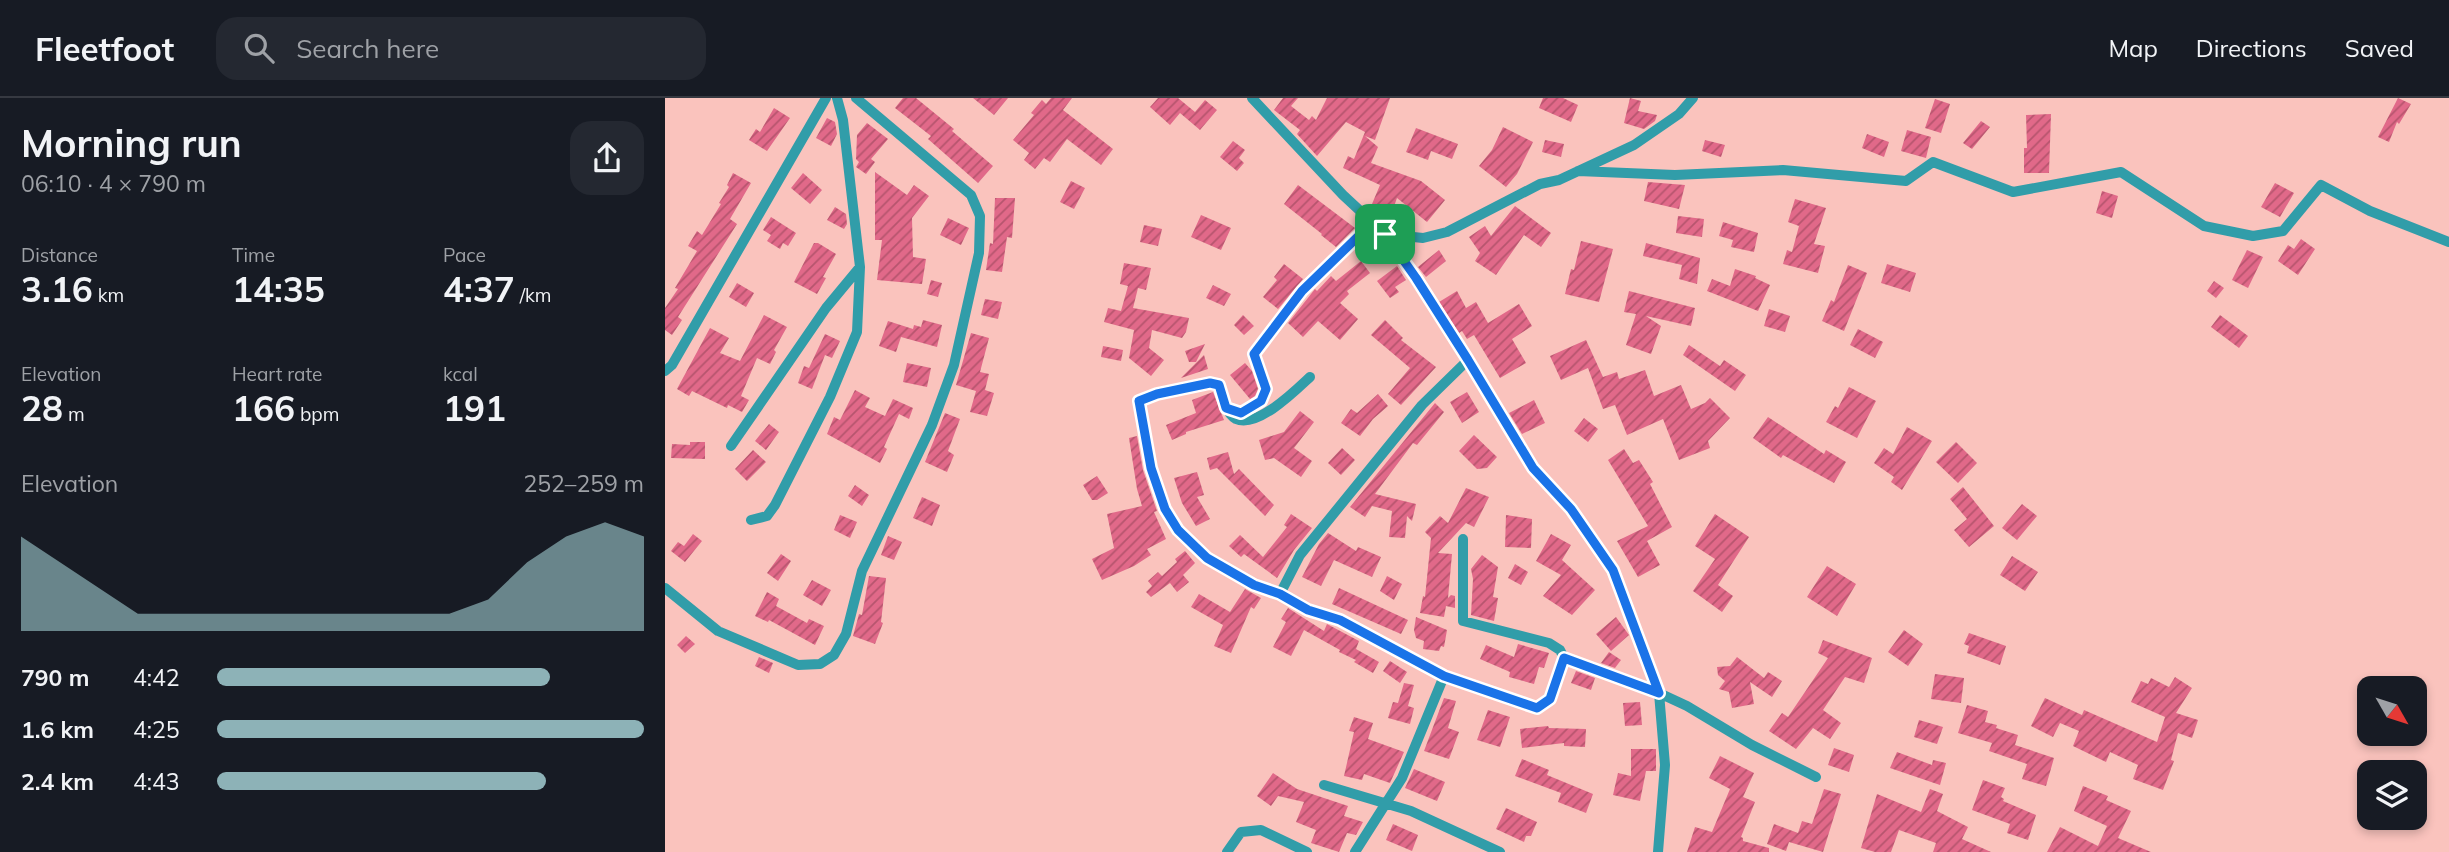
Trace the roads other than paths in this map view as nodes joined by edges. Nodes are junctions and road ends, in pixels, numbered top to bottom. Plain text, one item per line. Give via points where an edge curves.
1 (826, 98) edge
2 (837, 98) edge
3 (856, 98) edge
4 (1252, 98) edge
5 (1693, 98) edge
6 (1578, 171) junction
7 (1373, 222) junction
8 (1385, 234) junction
9 (2449, 242) edge
10 (860, 267) junction
11 (1468, 360) junction
12 (665, 371) edge
13 (1310, 377) dead end
14 (1226, 408) junction
15 (731, 446) dead end
16 (751, 520) dead end
17 (1463, 539) dead end
18 (665, 587) edge
19 (1280, 594) junction
20 (1564, 658) junction
21 (1444, 676) junction
22 (1659, 693) junction
23 (1816, 777) dead end
24 (1324, 785) dead end
25 (1387, 803) junction
26 (1227, 852) edge
27 (1307, 852) edge
28 (1355, 852) edge
29 (1500, 852) edge
30 (1658, 852) edge

1 - 12 street
2 - 10 street
3 - 18 street via 971,195 980,216 979,253 954,365 932,425 862,570 846,634 834,655 820,664 798,666 718,631
4 - 7 street
5 - 6 street via 1679,114 1634,145
6 - 8 street via 1540,184 1447,232 1423,238
6 - 9 street via 1675,175 1783,170 1906,181 1933,162 2013,192 2120,172 2204,226 2253,236 2283,231 2321,185 2370,211
7 - 8 street
7 - 14 street via 1302,291 1254,354 1266,389 1261,401 1241,413
8 - 11 street
10 - 15 street via 825,308
10 - 16 street via 857,332 830,397 775,505 767,516
11 - 19 street via 1422,405 1300,555
11 - 22 street via 1533,468 1571,509 1613,570
13 - 14 street via 1280,406 1246,421
14 - 19 street via 1219,385 1210,383 1139,401 1151,468 1165,509 1178,530 1207,558
17 - 20 street via 1463,621 1549,643
19 - 21 street via 1308,610 1340,620
20 - 21 street via 1550,699 1537,708
20 - 22 street
21 - 25 street
22 - 23 street
22 - 30 street via 1665,765
24 - 25 street
25 - 28 street
25 - 29 street
26 - 27 street via 1241,832 1261,830

